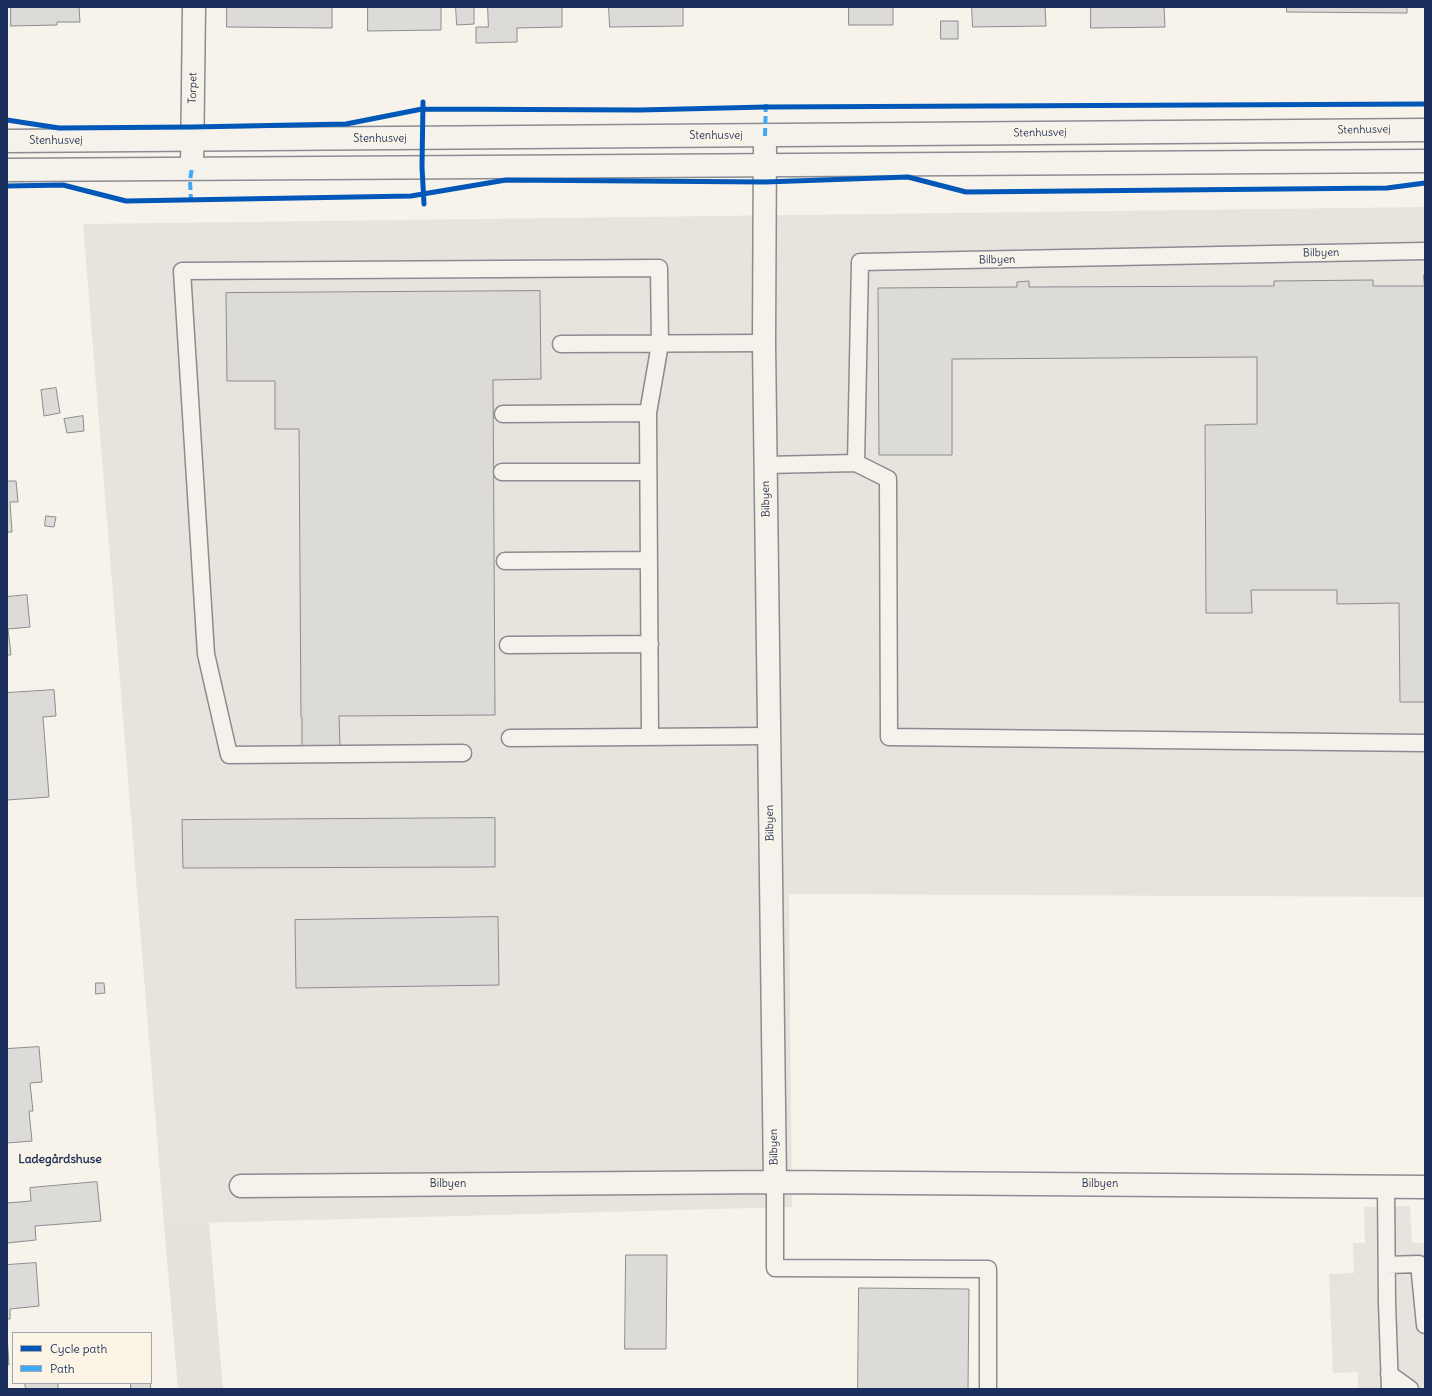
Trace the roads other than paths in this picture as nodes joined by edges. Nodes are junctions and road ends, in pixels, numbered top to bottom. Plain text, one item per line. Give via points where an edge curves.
1 (194, 7) edge
2 (1425, 121) edge
3 (1397, 130) junction
4 (1425, 130) edge
5 (765, 136) junction
6 (192, 140) junction
7 (7, 141) edge
8 (1425, 161) edge
9 (765, 165) junction
10 (192, 168) junction
11 (7, 170) edge
12 (1425, 251) edge
13 (561, 344) dead end
14 (660, 344) junction
15 (764, 344) junction
16 (648, 413) junction
17 (503, 414) dead end
18 (856, 463) junction
19 (766, 465) junction
20 (502, 472) dead end
21 (648, 472) junction
22 (649, 560) junction
23 (504, 561) dead end
24 (650, 644) junction
25 (508, 645) dead end
26 (769, 736) junction
27 (650, 737) junction
28 (510, 738) dead end
29 (1425, 743) edge
30 (463, 754) dead end
31 (775, 1182) junction
32 (241, 1186) dead end
33 (1386, 1186) junction
34 (1425, 1186) edge
35 (1387, 1265) junction
36 (1422, 1265) edge
37 (1423, 1289) edge
38 (1425, 1325) edge
39 (1390, 1381) edge
40 (988, 1389) edge
41 (1410, 1389) edge

1 - 6 street, Torpet
2 - 3 lane
3 - 4 street, Stenhusvej
3 - 5 street, Stenhusvej
5 - 6 street, Stenhusvej
5 - 9 street, Bilbyen
6 - 7 street, Stenhusvej
6 - 10 street, Torpet
8 - 9 street
9 - 10 street
9 - 15 street, Bilbyen
10 - 11 street
12 - 18 lane, Bilbyen via 860,262
13 - 14 lane
14 - 15 lane
14 - 16 lane
14 - 30 lane via 659,268 182,271 206,654 229,755
15 - 19 street, Bilbyen
16 - 17 lane
16 - 21 lane
18 - 19 lane, Bilbyen
18 - 29 lane via 888,479 889,737
19 - 26 street, Bilbyen
20 - 21 lane
21 - 22 lane
22 - 23 lane
22 - 24 lane
24 - 25 lane
24 - 27 lane
26 - 27 lane
26 - 31 street, Bilbyen
27 - 28 lane
31 - 32 street, Bilbyen
31 - 33 street, Bilbyen
31 - 40 lane via 775,1268 988,1270
33 - 34 street, Bilbyen
33 - 35 lane
35 - 36 lane
35 - 39 lane
36 - 37 lane
37 - 38 lane
39 - 41 lane

